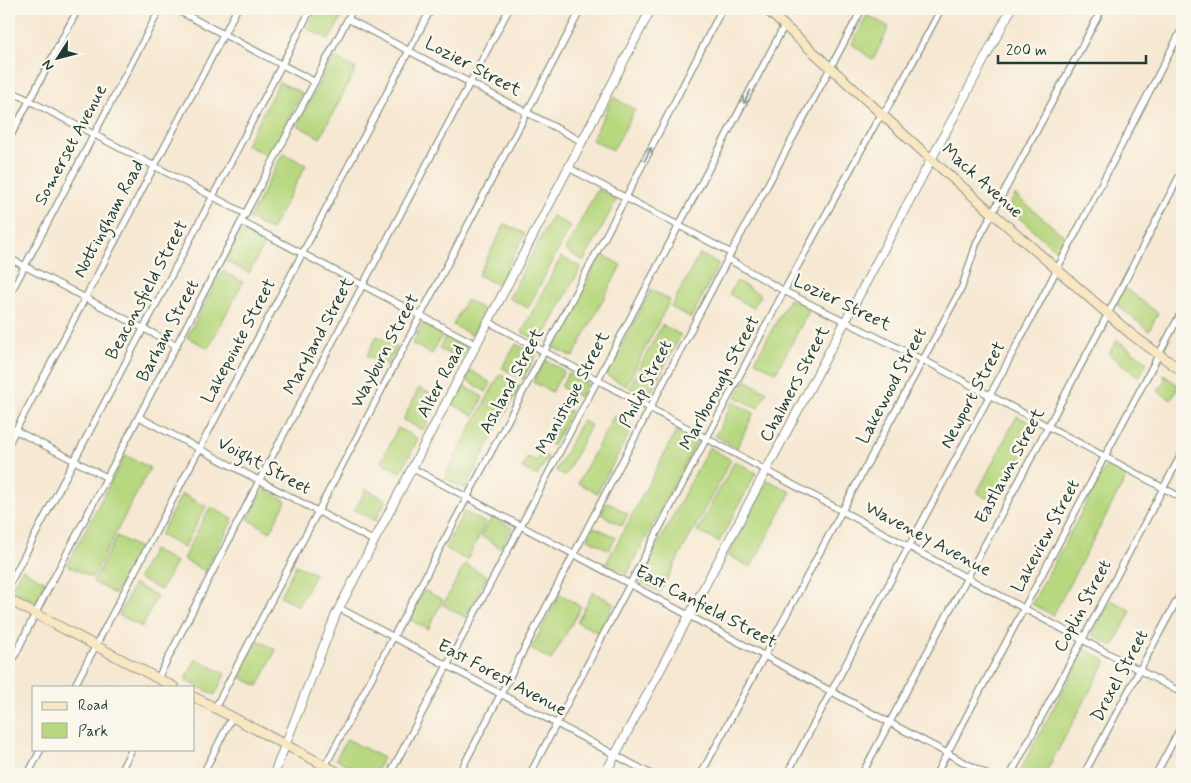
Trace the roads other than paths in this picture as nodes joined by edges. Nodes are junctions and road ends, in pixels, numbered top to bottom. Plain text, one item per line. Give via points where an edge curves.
1 (78, 9) edge
2 (160, 9) edge
3 (175, 9) edge
4 (237, 9) edge
5 (311, 9) edge
6 (353, 9) edge
7 (430, 9) edge
8 (509, 9) edge
9 (581, 9) edge
10 (651, 9) edge
11 (722, 9) edge
12 (766, 9) edge
13 (862, 9) edge
14 (941, 9) edge
15 (1012, 9) edge
16 (1102, 9) edge
17 (348, 19) junction
18 (784, 26) junction
19 (1182, 29) edge
20 (223, 34) junction
21 (409, 50) junction
22 (282, 65) junction
23 (830, 67) junction
24 (315, 82) junction
25 (470, 83) junction
26 (9, 90) edge
27 (29, 101) junction
28 (528, 113) junction
29 (883, 115) junction
30 (94, 134) junction
31 (9, 139) edge
32 (583, 142) junction
33 (932, 159) junction
34 (154, 166) junction
35 (569, 168) junction
36 (1182, 171) edge
37 (212, 197) junction
38 (626, 197) junction
39 (246, 214) junction
40 (993, 214) junction
41 (242, 222) junction
42 (678, 226) junction
43 (302, 253) junction
44 (729, 256) junction
45 (9, 258) edge
46 (24, 266) junction
47 (1057, 269) junction
48 (362, 285) junction
49 (784, 291) junction
50 (9, 296) edge
51 (85, 298) junction
52 (1182, 311) edge
53 (1107, 313) junction
54 (420, 315) junction
55 (846, 321) junction
56 (489, 322) junction
57 (143, 329) junction
58 (477, 345) junction
59 (177, 346) junction
60 (545, 351) junction
61 (1159, 354) junction
62 (923, 360) junction
63 (1182, 371) edge
64 (598, 379) junction
65 (990, 395) junction
66 (651, 408) junction
67 (140, 418) junction
68 (9, 426) edge
69 (1048, 426) junction
70 (16, 430) junction
71 (707, 439) junction
72 (9, 443) edge
73 (199, 449) junction
74 (1182, 453) edge
75 (1105, 456) junction
76 (74, 461) junction
77 (412, 468) junction
78 (766, 470) junction
79 (108, 478) junction
80 (259, 481) junction
81 (1164, 488) junction
82 (467, 497) junction
83 (1182, 498) edge
84 (842, 510) junction
85 (318, 512) junction
86 (520, 526) junction
87 (374, 541) junction
88 (909, 546) junction
89 (574, 554) junction
90 (967, 577) junction
91 (630, 584) junction
92 (9, 585) edge
93 (1182, 591) edge
94 (9, 600) edge
95 (339, 608) junction
96 (1025, 608) junction
97 (35, 614) junction
98 (688, 615) junction
99 (393, 636) junction
100 (1083, 639) junction
101 (96, 646) junction
102 (765, 656) junction
103 (448, 666) junction
104 (9, 668) edge
105 (1140, 670) junction
106 (158, 678) junction
107 (169, 685) edge
108 (75, 686) edge
109 (832, 692) junction
110 (1182, 693) edge
111 (501, 694) junction
112 (195, 698) edge
113 (216, 708) junction
114 (232, 717) junction
115 (890, 723) junction
116 (557, 724) junction
117 (1182, 725) edge
118 (285, 745) junction
119 (40, 750) edge
120 (131, 750) edge
121 (947, 753) junction
122 (615, 755) junction
123 (325, 766) junction
124 (28, 774) edge
125 (119, 774) edge
126 (203, 774) edge
127 (274, 774) edge
128 (341, 774) edge
129 (390, 774) edge
130 (459, 774) edge
131 (530, 774) edge
132 (604, 774) edge
133 (651, 774) edge
134 (702, 774) edge
135 (788, 774) edge
136 (862, 774) edge
137 (936, 774) edge
138 (986, 774) edge
139 (1011, 774) edge
140 (1084, 774) edge
141 (1156, 774) edge

1 - 27 street
2 - 30 street, Somerset Avenue
3 - 20 street
4 - 20 street, Nottingham Road
5 - 22 street, Beaconsfield Street
6 - 17 street, Barham Street
7 - 21 street, Lakepointe Street
8 - 25 street, Maryland Street
9 - 28 street, Wayburn Street
10 - 32 street, Alter Road
38 -> 11 street, Ashland Street
12 - 18 main road, Mack Avenue
13 - 23 street, Philip Street
14 - 29 street, Marlborough Street
15 - 33 street, Chalmers Street
16 - 40 street, Lakewood Street
17 - 21 street, Lozier Street
17 - 24 street, Barham Street
18 - 23 main road, Mack Avenue
18 -> 42 street, Manistique Street
19 - 47 street, Newport Street
20 - 22 street
20 - 34 street, Nottingham Road
21 - 25 street, Lozier Street
21 - 43 street, Lakepointe Street
22 - 24 street
22 - 37 street, Beaconsfield Street
23 - 29 main road, Mack Avenue
23 - 44 street, Philip Street
24 - 39 street, Barham Street
25 - 28 street, Lozier Street
25 - 48 street, Maryland Street
26 - 27 street
27 - 30 street
27 - 31 street
28 - 32 street, Lozier Street
28 - 54 street, Wayburn Street
29 - 33 main road, Mack Avenue
29 - 49 street, Marlborough Street via 876,121
30 - 34 street
30 - 46 street, Somerset Avenue
32 - 35 street, Alter Road
33 - 40 main road, Mack Avenue
33 - 55 street, Chalmers Street
34 - 37 street
34 - 51 street, Nottingham Road
35 - 38 street, Lozier Street
35 - 56 street, Alter Road
36 - 53 street, Eastlawn Street
37 - 39 street
37 - 57 street, Beaconsfield Street
38 - 42 street, Lozier Street
38 - 60 street, Ashland Street
39 - 41 street, Barham Street
40 - 47 main road, Mack Avenue
40 - 62 street, Lakewood Street via 975,248 962,287
41 - 43 street
41 - 59 street, Barham Street
42 - 44 street, Lozier Street
42 - 64 street, Manistique Street
43 - 48 street
43 - 73 street, Lakepointe Street
44 - 49 street, Lozier Street
44 - 66 street, Philip Street
45 - 46 street
46 - 50 street, Somerset Avenue
46 - 51 street
47 - 53 main road, Mack Avenue
47 - 65 street, Newport Street
48 - 54 street
48 - 80 street, Maryland Street
49 - 55 street, Lozier Street
49 - 71 street, Marlborough Street
51 - 57 street
51 - 70 street, Nottingham Road
52 - 61 street, Lakeview Street
53 - 61 main road, Mack Avenue
53 - 69 street, Eastlawn Street
54 - 58 street
54 - 85 street, Wayburn Street
55 - 62 street, Lozier Street
55 - 78 street, Chalmers Street
56 - 58 street, Alter Road
56 - 60 street
57 - 59 street
57 - 76 street, Beaconsfield Street
58 - 77 street, Alter Road
59 - 67 street, Barham Street
60 - 64 street
60 - 82 street, Ashland Street
61 - 63 main road, Mack Avenue
61 - 75 street, Lakeview Street
62 - 65 street, Lozier Street
62 - 84 street, Lakewood Street
64 - 66 street
64 - 86 street, Manistique Street
65 - 69 street, Lozier Street
65 - 88 street, Newport Street
66 - 71 street
66 - 89 street, Philip Street
67 - 73 street, Voight Street
67 - 79 street, Barham Street
68 - 70 street
69 - 75 street, Lozier Street
69 - 90 street, Eastlawn Street
70 - 72 street, Nottingham Road
70 - 76 street
71 - 78 street, Waveney Avenue
71 - 91 street, Marlborough Street
73 - 80 street, Voight Street
73 - 101 street, Lakepointe Street
74 - 81 street, Coplin Street
75 - 81 street, Lozier Street
75 - 96 street, Lakeview Street
76 - 79 street
76 - 92 street, Beaconsfield Street
77 - 82 street, East Canfield Street
77 - 87 street, Alter Road
78 - 84 street, Waveney Avenue
78 - 98 street, Chalmers Street
79 - 97 street, Barham Street
80 - 85 street, Voight Street
80 - 106 street, Maryland Street
81 - 83 street, Lozier Street
81 - 100 street, Coplin Street
82 - 86 street, East Canfield Street
82 - 99 street, Ashland Street
84 - 88 street, Waveney Avenue
84 - 102 street, Lakewood Street
85 - 87 street, Voight Street
85 - 113 street, Wayburn Street
86 - 89 street, East Canfield Street
86 - 103 street, Manistique Street
87 - 95 street, Alter Road
88 - 90 street, Waveney Avenue
88 - 109 street, Newport Street
89 - 91 street, East Canfield Street
89 - 111 street, Philip Street
90 - 96 street, Waveney Avenue
90 - 115 street, Eastlawn Street
91 - 98 street, East Canfield Street
91 - 116 street, Marlborough Street
93 - 105 street, Drexel Street
94 - 97 main road
95 - 99 street, East Forest Avenue
95 - 118 street, Alter Road
96 - 100 street, Waveney Avenue
96 - 121 street, Lakeview Street
97 - 101 main road
97 - 104 street, Barham Street
98 - 102 street, East Canfield Street
98 - 122 street, Chalmers Street
99 - 103 street, East Forest Avenue
99 - 123 street, Ashland Street
100 - 105 street, Waveney Avenue
100 - 139 street, Coplin Street
101 - 106 main road
101 - 108 street, Lakepointe Street
102 - 109 street, East Canfield Street
102 - 134 street, Lakewood Street
103 - 111 street, East Forest Avenue
103 - 129 street, Manistique Street
105 - 110 street, Waveney Avenue
105 - 140 street, Drexel Street
106 - 107 main road
109 - 115 street, East Canfield Street
109 - 135 street, Newport Street
111 - 116 street, East Forest Avenue
111 - 130 street, Philip Street
112 - 113 main road
113 - 114 main road
114 - 118 main road
114 - 126 street
115 - 121 street, East Canfield Street
115 - 136 street, Eastlawn Street
116 - 122 street, East Forest Avenue
116 - 131 street, Marlborough Street
117 - 141 street
118 - 123 main road
118 - 127 street, Alter Road
119 - 124 street
120 - 125 street
121 - 137 street, Lakeview Street
121 - 138 street, East Canfield Street
122 - 132 street, Chalmers Street
122 - 133 street, East Forest Avenue
123 - 128 main road

